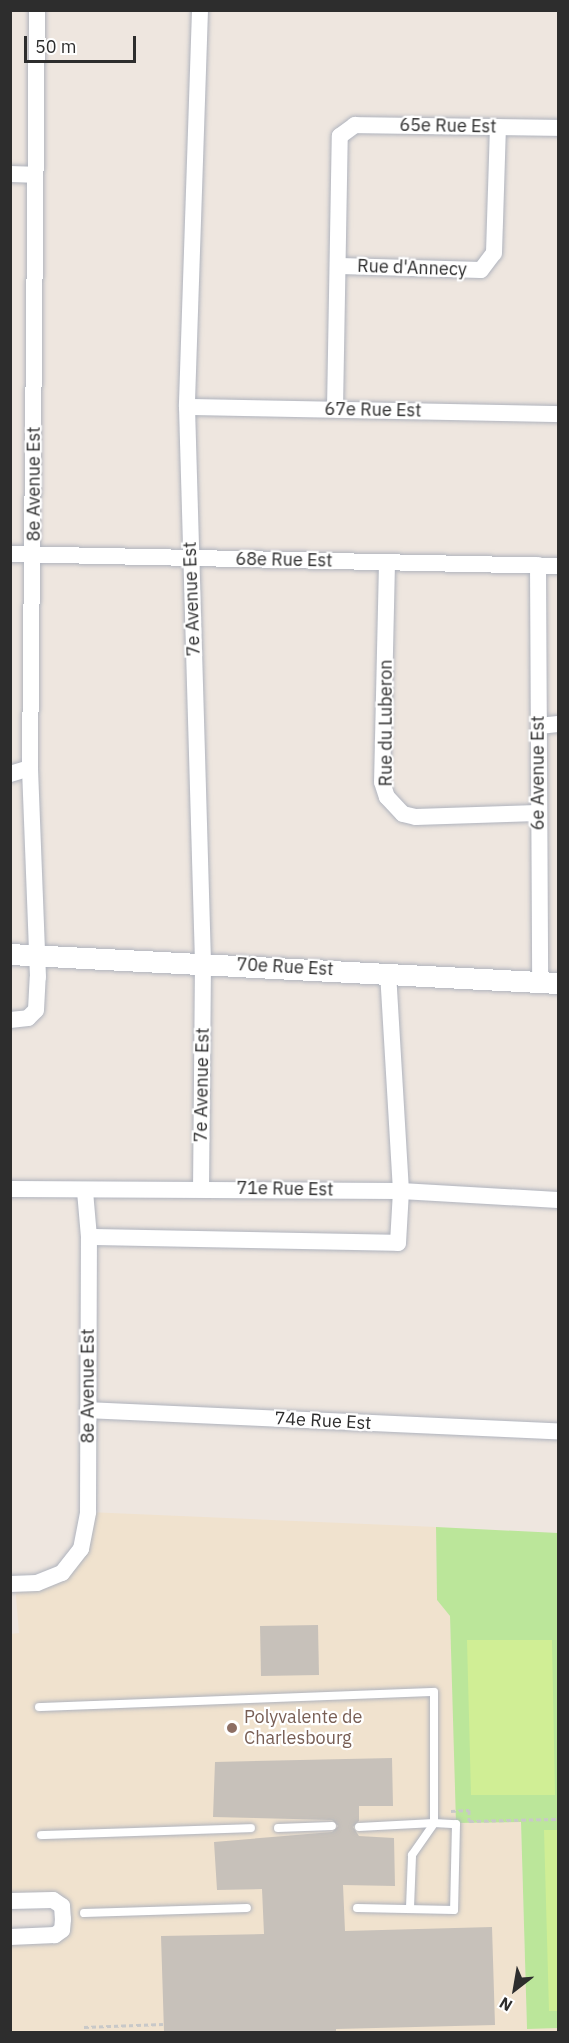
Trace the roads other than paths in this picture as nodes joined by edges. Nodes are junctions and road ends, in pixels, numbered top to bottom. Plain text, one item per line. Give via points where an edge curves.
1 (37, 10) edge
2 (200, 10) edge
3 (498, 127) junction
4 (558, 128) edge
5 (10, 174) edge
6 (33, 175) junction
7 (340, 266) junction
8 (187, 407) junction
9 (335, 409) junction
10 (558, 414) edge
11 (10, 554) edge
12 (34, 555) junction
13 (191, 558) junction
14 (387, 563) junction
15 (538, 565) junction
16 (558, 566) edge
17 (558, 724) edge
18 (539, 726) junction
19 (30, 768) junction
20 (10, 774) edge
21 (537, 813) junction
22 (10, 954) edge
23 (38, 956) junction
24 (203, 962) junction
25 (388, 973) junction
26 (549, 982) edge
27 (10, 1020) edge
28 (201, 1187) junction
29 (10, 1189) edge
30 (85, 1191) junction
31 (401, 1191) junction
32 (558, 1200) edge
33 (89, 1237) junction
34 (88, 1410) junction
35 (558, 1431) edge
36 (10, 1584) edge
37 (39, 1707) dead end
38 (434, 1823) junction
39 (332, 1826) dead end
40 (359, 1827) dead end
41 (252, 1828) dead end
42 (278, 1828) dead end
43 (41, 1835) dead end
44 (10, 1901) edge
45 (248, 1908) dead end
46 (357, 1908) dead end
47 (410, 1908) junction
48 (84, 1913) dead end
49 (10, 1937) edge

1 - 6 street, 8e Avenue Est
2 - 8 street, 7e Avenue Est
3 - 4 street, 65e Rue Est
3 - 7 street, Rue d'Annecy via 494,253 480,270
3 - 7 street, 65e Rue Est via 355,125 340,136
5 - 6 street
6 - 12 street, 8e Avenue Est
7 - 9 street
8 - 9 street, 67e Rue Est
8 - 13 street, 7e Avenue Est
9 - 10 street, 67e Rue Est
11 - 12 street, 68e Rue Est
12 - 13 street, 68e Rue Est
12 - 19 street, 8e Avenue Est
13 - 14 street, 68e Rue Est
13 - 24 street, 7e Avenue Est
14 - 15 street, 68e Rue Est
14 - 21 street, Rue du Luberon via 382,782 387,797 403,814 416,817
15 - 16 street, 68e Rue Est
15 - 18 street, 6e Avenue Est
17 - 18 street
18 - 21 street, 6e Avenue Est
19 - 20 street
19 - 23 street, 8e Avenue Est
21 - 26 street, 6e Avenue Est
22 - 23 street, 70e Rue Est
23 - 24 street, 70e Rue Est
23 - 27 street, 8e Avenue Est via 36,1010 28,1018
24 - 25 street, 70e Rue Est
24 - 28 street, 7e Avenue Est
25 - 26 street, 70e Rue Est
25 - 31 street
28 - 30 street, 71e Rue Est
28 - 31 street, 71e Rue Est
29 - 30 street, 71e Rue Est
30 - 33 street, 8e Avenue Est
31 - 32 street, 71e Rue Est
31 - 33 street via 398,1243
33 - 34 street, 8e Avenue Est
34 - 35 street, 74e Rue Est
34 - 36 street, 8e Avenue Est via 88,1512 81,1549 62,1574 37,1583
37 - 38 lane via 434,1692
38 - 40 lane
38 - 47 lane via 412,1855
38 - 47 lane via 456,1824 454,1910
39 - 42 lane
41 - 43 lane
44 - 49 street via 53,1900 62,1906 63,1919 62,1930 55,1935
45 - 48 lane
46 - 47 lane

